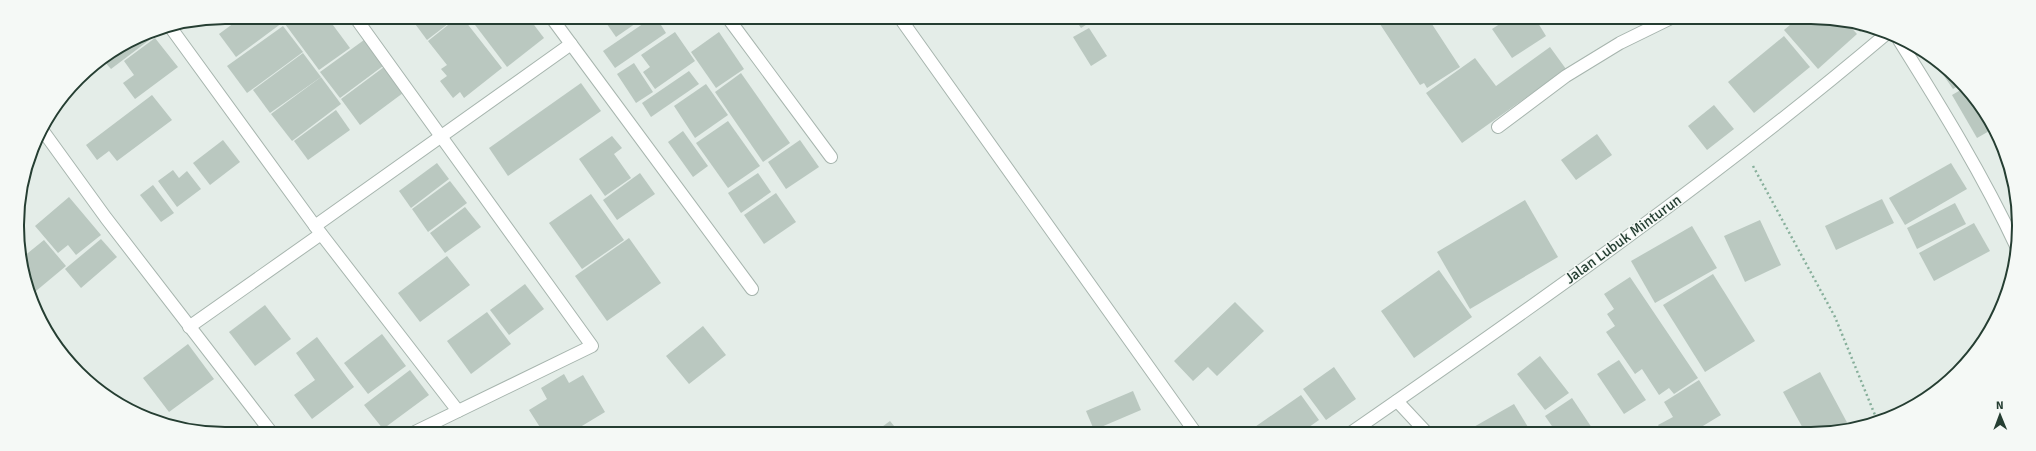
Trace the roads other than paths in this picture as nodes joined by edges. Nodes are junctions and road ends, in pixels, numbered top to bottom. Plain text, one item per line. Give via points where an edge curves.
1 (361, 24) edge
2 (557, 24) edge
3 (732, 24) edge
4 (904, 24) edge
5 (1659, 24) edge
6 (173, 31) edge
7 (1882, 37) edge
8 (571, 44) junction
9 (1903, 47) edge
10 (1498, 127) dead end
11 (46, 135) edge
12 (441, 135) junction
13 (831, 157) dead end
14 (318, 230) junction
15 (2012, 237) edge
16 (752, 289) dead end
17 (189, 327) junction
18 (1397, 401) junction
19 (458, 411) junction
20 (267, 427) edge
21 (424, 427) edge
22 (1191, 427) edge
23 (1359, 427) edge
24 (1421, 427) edge

1 - 12 street
2 - 8 street
3 - 13 street
4 - 22 street
5 - 10 street via 1620,43 1566,76
6 - 14 street
7 - 18 street, Jalan Lubuk Minturun via 1744,148 1602,255
8 - 12 street
8 - 16 street
9 - 15 street via 1953,126 1996,202
11 - 17 street
12 - 14 street
12 - 19 street via 592,346
14 - 17 street
14 - 19 street
17 - 20 street
18 - 23 street, Jalan Lubuk Minturun
18 - 24 street
19 - 21 street

